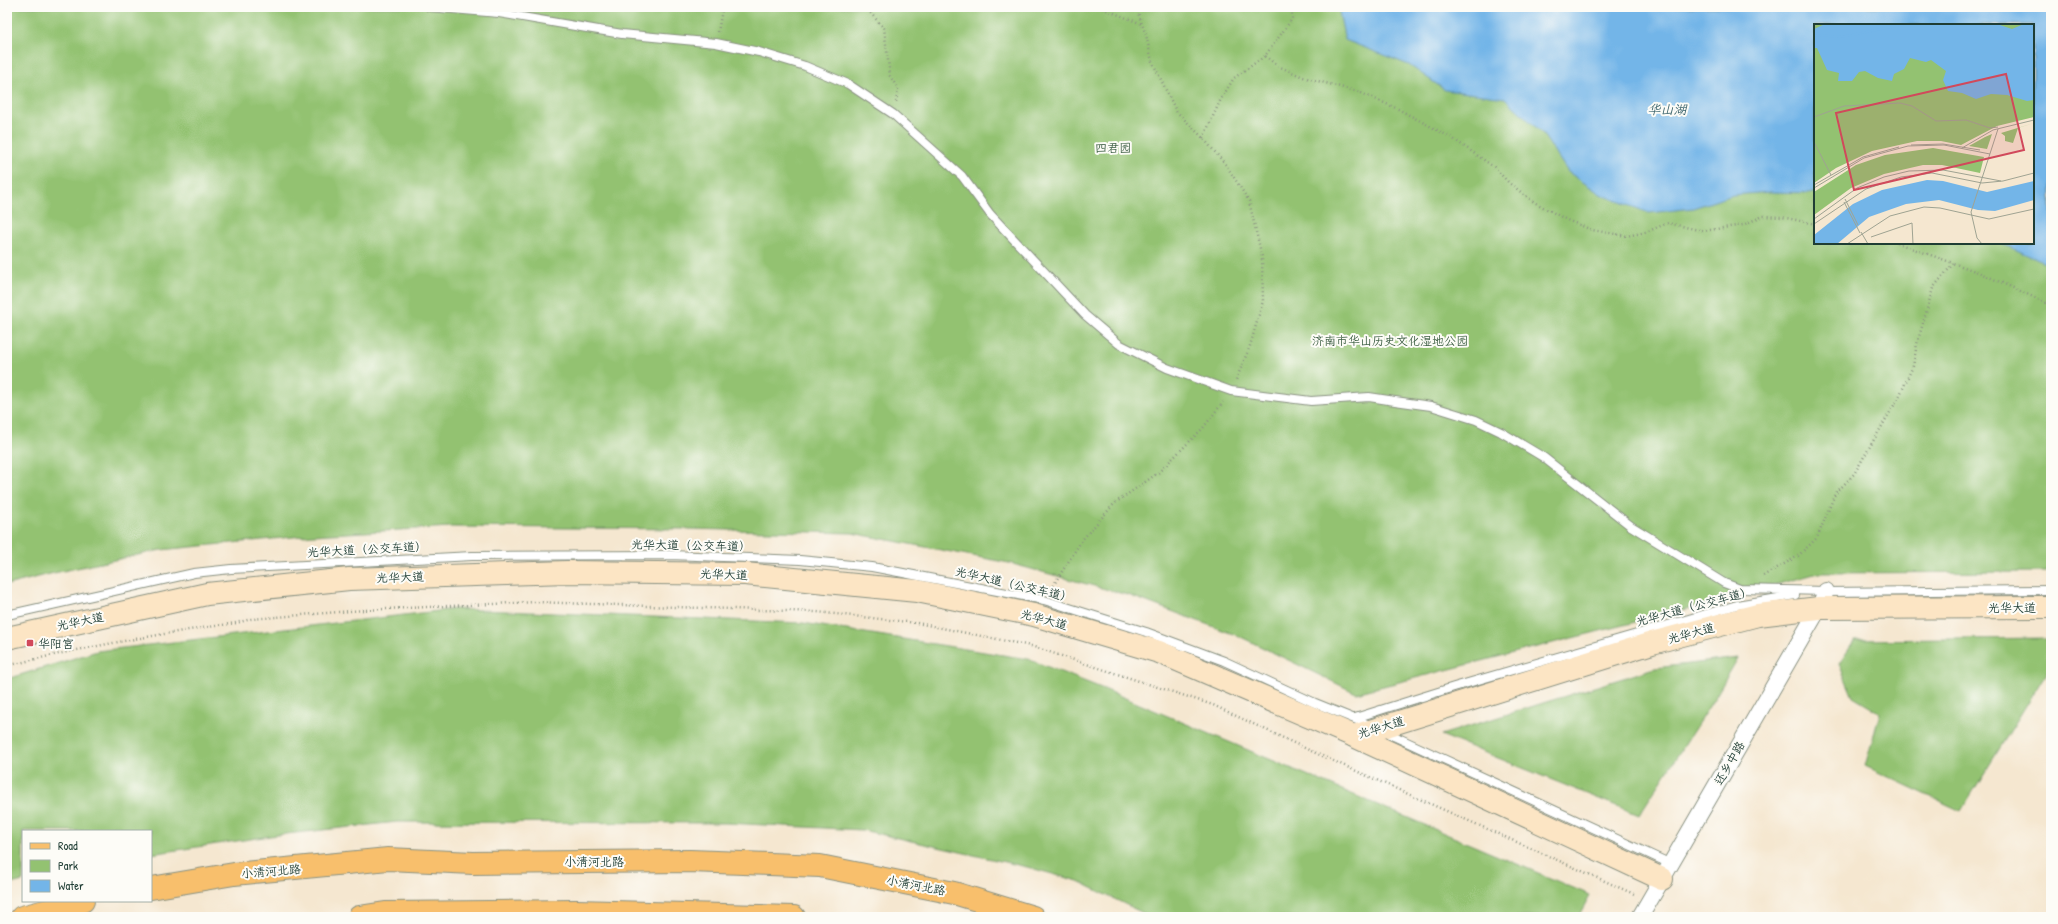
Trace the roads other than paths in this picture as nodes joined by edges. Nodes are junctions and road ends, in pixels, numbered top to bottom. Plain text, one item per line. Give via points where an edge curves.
1 (430, 7) edge
2 (2051, 590) edge
3 (1822, 600) junction
4 (2051, 607) edge
5 (7, 615) edge
6 (7, 638) edge
7 (1354, 727) junction
8 (1376, 728) junction
9 (1667, 871) junction
10 (152, 888) edge
11 (79, 902) edge
12 (22, 917) edge
13 (359, 917) edge
14 (794, 917) edge
15 (1033, 917) edge
16 (1640, 917) edge

1 - 3 lane via 499,13 622,34 716,43 759,52 805,66 848,84 893,114 962,176 990,214 1085,315 1119,344 1167,368 1231,391 1311,401 1362,398 1388,400 1431,406 1476,420 1543,456 1631,526 1724,583 1740,589
2 - 3 lane, 光华大道（公交车道）
3 - 4 main road, 光华大道
3 - 7 lane, 光华大道（公交车道） via 1762,599 1737,605 1462,684
3 - 8 main road, 光华大道 via 1652,643
3 - 9 street, 还乡中路
5 - 7 lane, 光华大道（公交车道） via 194,573 231,569 472,556 670,555 800,560 872,567 1044,600 1146,632 1224,662 1315,703
6 - 7 main road, 光华大道 via 207,594 349,579 567,572 745,574 917,591 1034,615 1159,652
7 - 8 main road, 光华大道
7 - 9 main road
8 - 9 lane
9 - 16 street, 还乡中路
10 - 15 main road, 小清河北路 via 234,874 388,859 473,863 690,861 820,866 954,893
11 - 12 main road
13 - 14 main road via 385,913 569,911

